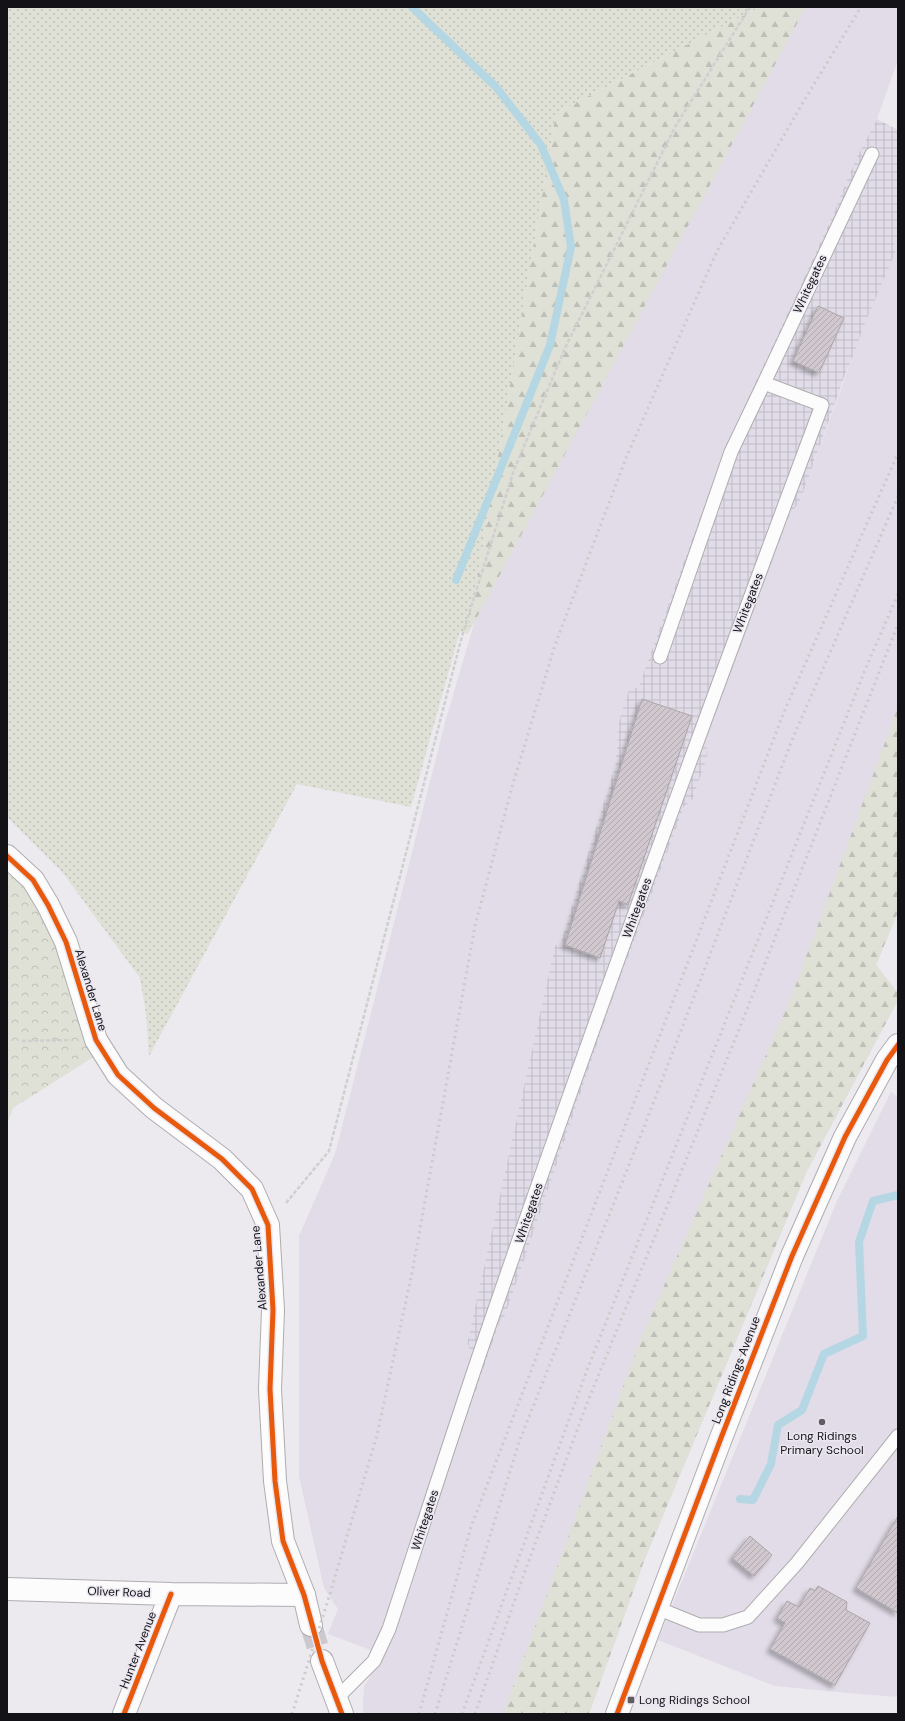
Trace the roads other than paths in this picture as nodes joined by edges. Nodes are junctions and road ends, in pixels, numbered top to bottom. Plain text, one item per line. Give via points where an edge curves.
1 (872, 154) dead end
2 (764, 383) junction
3 (660, 657) dead end
4 (7, 856) edge
5 (898, 1045) edge
6 (898, 1436) edge
7 (7, 1589) edge
8 (171, 1594) junction
9 (304, 1595) junction
10 (657, 1608) junction
11 (311, 1625) tunnel mouth
12 (322, 1661) tunnel mouth
13 (339, 1707) edge
14 (124, 1714) edge
15 (617, 1714) edge

1 - 2 lane, Whitegates
2 - 3 lane via 731,452
2 - 13 lane, Whitegates via 822,405 635,913 485,1339 389,1629 374,1661
4 - 9 street, Alexander Lane via 33,880 48,905 66,942 96,1040 118,1075 154,1108 222,1159 252,1189 268,1225 273,1310 270,1389 275,1481 283,1541
5 - 10 street, Long Ridings Avenue via 887,1060 845,1137 792,1256
6 - 10 lane via 797,1563 748,1617 723,1625 699,1625
7 - 8 street, Oliver Road
8 - 9 street, Oliver Road
8 - 14 street, Hunter Avenue
9 - 11 street, Alexander Lane
10 - 15 street, Long Ridings Avenue
12 - 13 street

